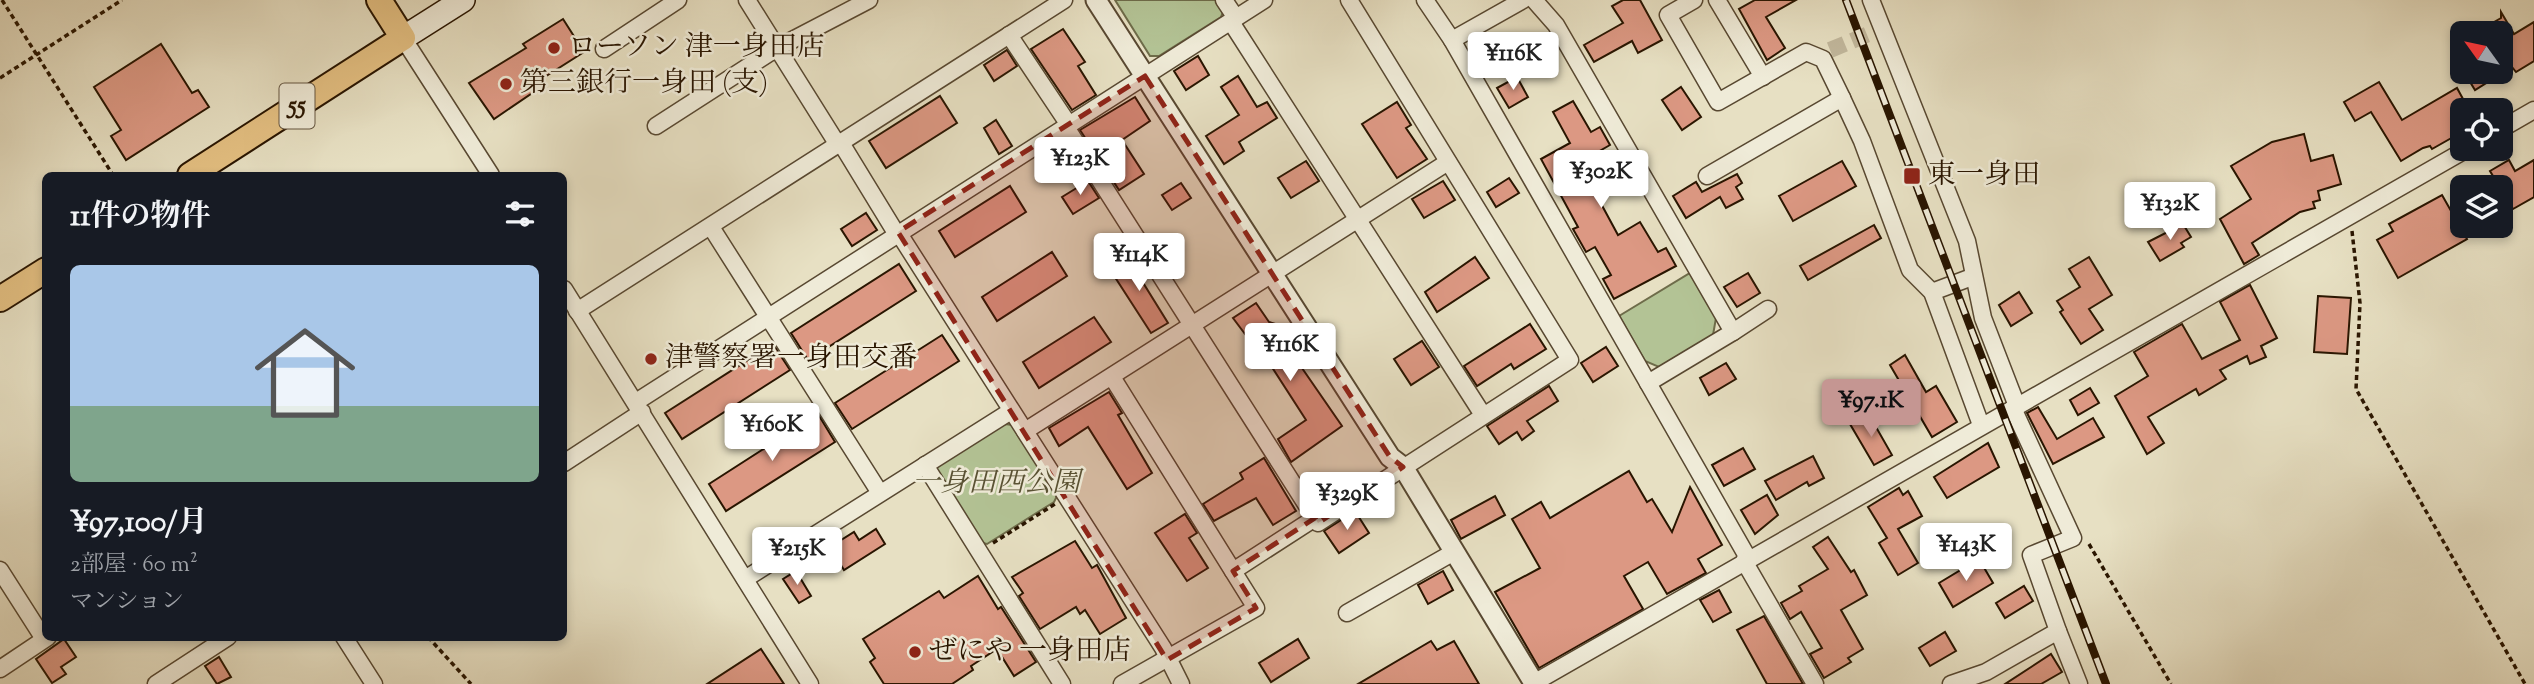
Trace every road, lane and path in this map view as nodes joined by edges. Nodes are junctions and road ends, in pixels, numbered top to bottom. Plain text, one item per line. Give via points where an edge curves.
1 (2, 0) edge
2 (122, 0) edge
3 (379, 0) edge
4 (463, 0) edge
5 (678, 0) edge
6 (869, 0) edge
7 (1064, 0) edge
8 (1096, 0) edge
9 (1224, 0) edge
10 (1264, 0) edge
11 (1349, 0) edge
12 (1425, 0) edge
13 (1523, 0) edge
14 (1534, 0) edge
15 (1694, 0) edge
16 (1717, 0) edge
17 (1871, 0) edge
18 (754, 3) edge
19 (1233, 20) junction
20 (1009, 35) junction
21 (403, 38) junction
22 (1452, 40) junction
23 (777, 48) junction
24 (604, 49) dead end
25 (37, 54) junction
26 (1145, 76) junction
27 (1763, 77) junction
28 (0, 78) edge
29 (1842, 98) junction
30 (2534, 110) edge
31 (2513, 122) edge
32 (656, 126) dead end
33 (1068, 126) junction
34 (839, 144) junction
35 (2450, 159) edge
36 (1448, 162) junction
37 (111, 172) edge
38 (195, 172) edge
39 (489, 172) edge
40 (1707, 176) dead end
41 (2350, 217) junction
42 (1358, 220) junction
43 (711, 226) junction
44 (897, 233) junction
45 (42, 273) edge
46 (1272, 274) junction
47 (1972, 277) junction
48 (1932, 292) junction
49 (567, 294) edge
50 (0, 299) edge
51 (1768, 309) dead end
52 (577, 311) junction
53 (768, 317) junction
54 (1192, 325) junction
55 (1733, 332) junction
56 (1112, 377) junction
57 (1648, 383) junction
58 (639, 407) junction
59 (2015, 407) junction
60 (1011, 411) junction
61 (1483, 415) junction
62 (1982, 425) junction
63 (1026, 431) junction
64 (567, 461) edge
65 (925, 465) junction
66 (1403, 467) junction
67 (880, 493) junction
68 (1067, 497) junction
69 (1315, 518) junction
70 (2073, 538) junction
71 (980, 551) junction
72 (1454, 552) junction
73 (1746, 559) junction
74 (0, 570) edge
75 (1233, 571) junction
76 (745, 579) junction
77 (1346, 613) dead end
78 (2059, 631) junction
79 (42, 632) edge
80 (42, 641) edge
81 (222, 641) edge
82 (347, 641) edge
83 (432, 641) edge
84 (1167, 660) junction
85 (0, 669) edge
86 (156, 684) edge
87 (374, 684) edge
88 (471, 684) edge
89 (810, 684) edge
90 (1062, 684) edge
91 (1122, 684) edge
92 (1181, 684) edge
93 (1534, 684) edge
94 (1815, 684) edge
95 (1951, 684) edge
96 (2079, 684) edge
97 (2171, 684) edge
98 (2525, 684) edge

1 - 25 path
2 - 25 path
3 - 21 main road
4 - 21 main road
5 - 24 street
6 - 23 street
7 - 20 street
8 - 26 street
9 - 19 street
10 - 19 street
11 - 36 street
12 - 22 street
13 - 22 street
14 - 55 street via 1556,25
15 - 27 street via 1668,15 1717,102
16 - 27 street
17 - 47 street via 1967,241
18 - 23 street
19 - 26 street
19 - 42 street
20 - 33 street
20 - 34 street
21 - 38 main road, 55
21 - 39 street
22 - 57 street
23 - 32 street
23 - 34 street
25 - 28 path
25 - 37 path
26 - 33 street
26 - 46 street
27 - 29 street via 1806,52 1826,54
29 - 40 street
29 - 48 street via 1910,270
30 - 31 street
33 - 44 street
33 - 54 street
34 - 43 street
34 - 44 street
35 - 41 street
36 - 42 street
36 - 61 street via 1570,360
41 - 59 street
41 - 98 path via 2360,303 2356,390
42 - 46 street
42 - 61 street
43 - 52 street
43 - 53 street
44 - 53 street
44 - 60 street
45 - 50 main road
46 - 54 street
46 - 66 street via 1390,457
47 - 48 street
47 - 59 street
48 - 62 street
49 - 52 street
51 - 55 street
52 - 58 street
53 - 58 street
53 - 67 street
54 - 56 street
54 - 69 street
55 - 57 street
56 - 63 street
56 - 75 street
57 - 73 street
58 - 64 street
58 - 76 street
59 - 62 street
59 - 70 street
60 - 63 street
60 - 65 street
61 - 66 street
62 - 73 street
63 - 68 street
65 - 67 street
65 - 71 street
66 - 69 street via 1318,523
66 - 72 street
67 - 76 street
68 - 71 path
68 - 84 street
69 - 75 street
70 - 78 street via 2031,555
70 - 97 path via 2084,536
71 - 90 street
72 - 77 street
72 - 93 street
73 - 93 street
73 - 94 street
74 - 79 street
75 - 84 street via 1256,608
76 - 89 street
78 - 95 street via 1986,672
78 - 96 street
80 - 85 street
81 - 86 street
82 - 87 street
83 - 88 path
84 - 91 street
84 - 92 street

